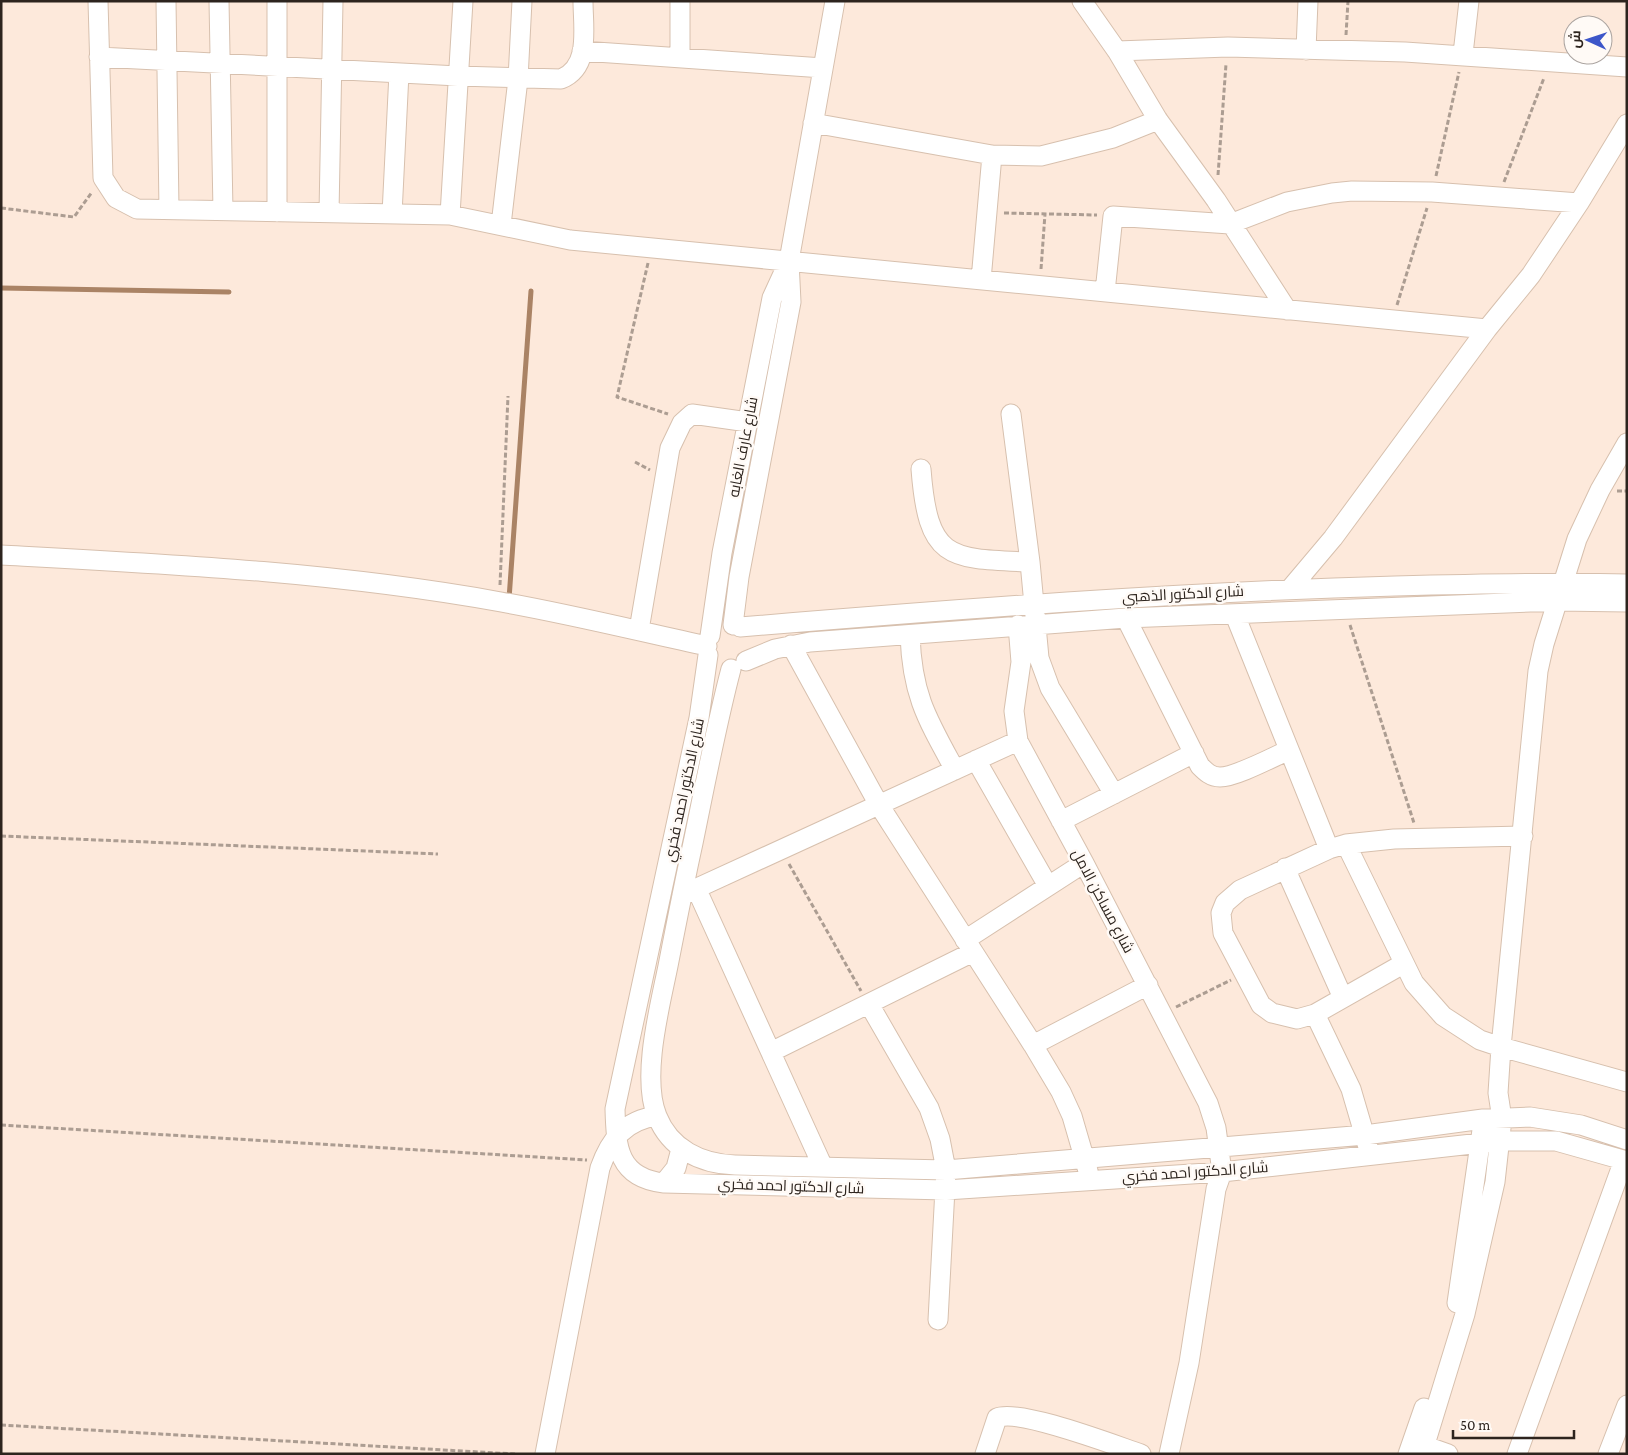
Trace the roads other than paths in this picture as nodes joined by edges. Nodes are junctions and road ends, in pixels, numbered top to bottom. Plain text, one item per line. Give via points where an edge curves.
1 (98, 1) edge
2 (166, 1) edge
3 (219, 1) edge
4 (277, 1) edge
5 (333, 1) edge
6 (463, 1) edge
7 (522, 1) edge
8 (583, 1) edge
9 (680, 1) edge
10 (836, 1) edge
11 (1082, 1) edge
12 (1308, 1) edge
13 (1469, 1) edge
14 (1306, 50) junction
15 (1117, 51) junction
16 (582, 52) junction
17 (1463, 54) junction
18 (99, 57) junction
19 (680, 58) junction
20 (167, 61) junction
21 (220, 64) junction
22 (277, 67) junction
23 (823, 68) junction
24 (1627, 68) edge
25 (332, 70) junction
26 (399, 73) junction
27 (458, 76) junction
28 (518, 79) junction
29 (1158, 120) junction
30 (813, 123) junction
31 (1627, 124) edge
32 (992, 155) junction
33 (1579, 203) junction
34 (169, 210) junction
35 (223, 211) junction
36 (277, 212) junction
37 (329, 213) junction
38 (392, 214) junction
39 (450, 215) junction
40 (1230, 224) junction
41 (500, 225) junction
42 (789, 261) junction
43 (981, 280) junction
44 (1106, 292) junction
45 (1287, 310) junction
46 (1487, 329) junction
47 (1011, 414) dead end
48 (748, 422) junction
49 (1627, 443) edge
50 (921, 469) dead end
51 (1, 555) edge
52 (1030, 562) junction
53 (1564, 582) junction
54 (1627, 584) edge
55 (1290, 589) junction
56 (1558, 601) junction
57 (1034, 602) junction
58 (1627, 602) edge
59 (1235, 615) junction
60 (1126, 618) junction
61 (1027, 625) junction
62 (736, 626) junction
63 (639, 630) junction
64 (910, 635) junction
65 (791, 645) junction
66 (708, 646) junction
67 (739, 665) junction
68 (1018, 741) junction
69 (1289, 750) junction
70 (1194, 753) junction
71 (976, 760) junction
72 (955, 770) junction
73 (1114, 794) junction
74 (879, 805) junction
75 (1061, 821) junction
76 (1523, 836) junction
77 (1338, 846) junction
78 (1084, 863) junction
79 (1285, 868) junction
80 (1048, 886) junction
81 (689, 891) junction
82 (969, 946) junction
83 (1403, 964) junction
84 (1148, 985) junction
85 (1343, 998) junction
86 (869, 1004) junction
87 (1315, 1014) junction
88 (1033, 1045) junction
89 (1501, 1047) junction
90 (771, 1052) junction
91 (1627, 1082) edge
92 (1498, 1093) junction
93 (657, 1116) junction
94 (1502, 1118) junction
95 (1483, 1120) junction
96 (616, 1136) junction
97 (1365, 1136) junction
98 (1627, 1140) edge
99 (1490, 1141) junction
100 (1219, 1147) junction
101 (681, 1149) junction
102 (1370, 1156) junction
103 (1085, 1159) junction
104 (1626, 1161) edge
105 (824, 1167) junction
106 (946, 1170) junction
107 (1222, 1172) junction
108 (1089, 1179) junction
109 (664, 1183) junction
110 (946, 1190) junction
111 (938, 1320) dead end
112 (1627, 1405) edge
113 (1417, 1449) edge
114 (545, 1454) edge
115 (985, 1454) edge
116 (1141, 1454) edge
117 (1170, 1454) edge
118 (1448, 1454) edge
119 (1517, 1454) edge
120 (1608, 1454) edge

1 - 18 street
2 - 20 street
3 - 21 street
4 - 22 street
5 - 25 street
6 - 27 street
7 - 28 street
8 - 16 street
9 - 19 street
10 - 23 street, شارع عارف الغابه
11 - 15 street
12 - 14 street
13 - 17 street
14 - 15 street via 1228,47
14 - 17 street
15 - 29 street
16 - 19 street
16 - 28 street via 580,61 568,76 552,80
17 - 24 street
18 - 20 street
18 - 34 street via 103,178 116,198 126,205 137,209
19 - 23 street
20 - 21 street
20 - 34 street
21 - 22 street
21 - 35 street
22 - 25 street
22 - 36 street
23 - 30 street, شارع عارف الغابه
25 - 26 street
25 - 37 street
26 - 27 street
26 - 38 street
27 - 28 street
27 - 39 street
28 - 41 street
29 - 32 street via 1113,138 1056,154
29 - 40 street
30 - 32 street
30 - 42 street, شارع عارف الغابه
31 - 33 street
32 - 43 street
33 - 40 street via 1422,192 1332,193 1288,202
33 - 46 street via 1531,275
34 - 35 street
35 - 36 street
36 - 37 street
37 - 38 street
38 - 39 street
39 - 41 street
40 - 44 street via 1113,216
40 - 45 street
41 - 42 street via 570,240
42 - 43 street
42 - 48 street, شارع عارف الغابه via 772,298
42 - 62 street, شارع عارف الغابه via 791,302 739,577
43 - 44 street
44 - 45 street
45 - 46 street
46 - 55 street via 1333,538
47 - 52 street
48 - 63 street via 692,414 685,420 670,448
48 - 66 street, شارع عارف الغابه via 722,553
49 - 53 street via 1586,517
50 - 52 street via 926,510 931,526 945,547 974,560
51 - 63 street via 248,570 499,601
52 - 57 street
53 - 54 street, شارع الدكتور الذهبي
53 - 55 street, شارع الدكتور الذهبي
53 - 56 street
55 - 57 street, شارع الدكتور الذهبي
56 - 58 street, شارع الدكتور الذهبي
56 - 59 street, شارع الدكتور الذهبي
56 - 76 street via 1538,671
57 - 61 street
57 - 62 street, شارع الدكتور الذهبي
59 - 60 street, شارع الدكتور الذهبي
59 - 69 street
60 - 61 street, شارع الدكتور الذهبي
60 - 70 street
61 - 64 street, شارع الدكتور الذهبي
61 - 68 street, شارع مساكن الامل via 1014,711
61 - 73 street via 1043,674
62 - 66 street via 724,625 716,629
62 - 67 street via 750,639 751,646
63 - 66 street
64 - 65 street, شارع الدكتور الذهبي
64 - 72 street via 918,699
65 - 67 street, شارع الدكتور الذهبي
65 - 74 street
66 - 67 street via 714,663 722,668
66 - 96 street, شارع الدكتور احمد فخري via 699,718 615,1109
67 - 81 street, شارع الدكتور احمد فخري
68 - 71 street
68 - 75 street, شارع مساكن الامل
69 - 70 street via 1230,776 1219,777 1208,774
69 - 77 street
70 - 73 street
71 - 72 street
71 - 80 street
72 - 74 street
73 - 75 street
74 - 81 street
74 - 82 street
75 - 78 street, شارع مساكن الامل
76 - 77 street via 1418,838
76 - 89 street
77 - 79 street
77 - 83 street
78 - 80 street
78 - 84 street, شارع مساكن الامل
79 - 85 street
79 - 87 street via 1240,890 1225,903 1221,918 1223,933 1261,1005 1272,1013 1297,1019
80 - 82 street
81 - 90 street
81 - 93 street, شارع الدكتور احمد فخري via 653,1049 652,1097
82 - 86 street
82 - 88 street
83 - 85 street
83 - 89 street via 1414,983 1443,1016 1474,1036
84 - 88 street
84 - 100 street, شارع مساكن الامل via 1208,1103
85 - 87 street
86 - 90 street
86 - 106 street via 929,1108 940,1138
87 - 97 street via 1342,1066
88 - 103 street via 1068,1108
89 - 91 street
89 - 92 street
90 - 105 street
92 - 94 street
92 - 95 street
93 - 96 street via 634,1122
93 - 101 street, شارع الدكتور احمد فخري
94 - 95 street, شارع الدكتور احمد فخري
94 - 98 street, شارع الدكتور احمد فخري via 1556,1120
94 - 99 street
95 - 97 street, شارع الدكتور احمد فخري
95 - 99 street
96 - 109 street, شارع الدكتور احمد فخري via 618,1148 630,1169 640,1177
96 - 114 street via 602,1161
97 - 100 street, شارع الدكتور احمد فخري
97 - 102 street
99 - 102 street, شارع الدكتور احمد فخري
99 - 104 street, شارع الدكتور احمد فخري via 1556,1141
99 - 113 street via 1456,1308 1453,1340
100 - 103 street, شارع الدكتور احمد فخري
100 - 107 street, شارع مساكن الامل
101 - 105 street, شارع الدكتور احمد فخري via 716,1164
101 - 109 street via 676,1168
102 - 107 street, شارع الدكتور احمد فخري
103 - 106 street, شارع الدكتور احمد فخري
103 - 108 street
104 - 119 street
105 - 106 street, شارع الدكتور احمد فخري
106 - 110 street
107 - 108 street, شارع الدكتور احمد فخري
107 - 117 street via 1216,1189 1183,1398
108 - 110 street, شارع الدكتور احمد فخري
109 - 110 street, شارع الدكتور احمد فخري
110 - 111 street
112 - 120 street
113 - 118 street
115 - 116 street via 997,1418 1003,1415 1028,1418

